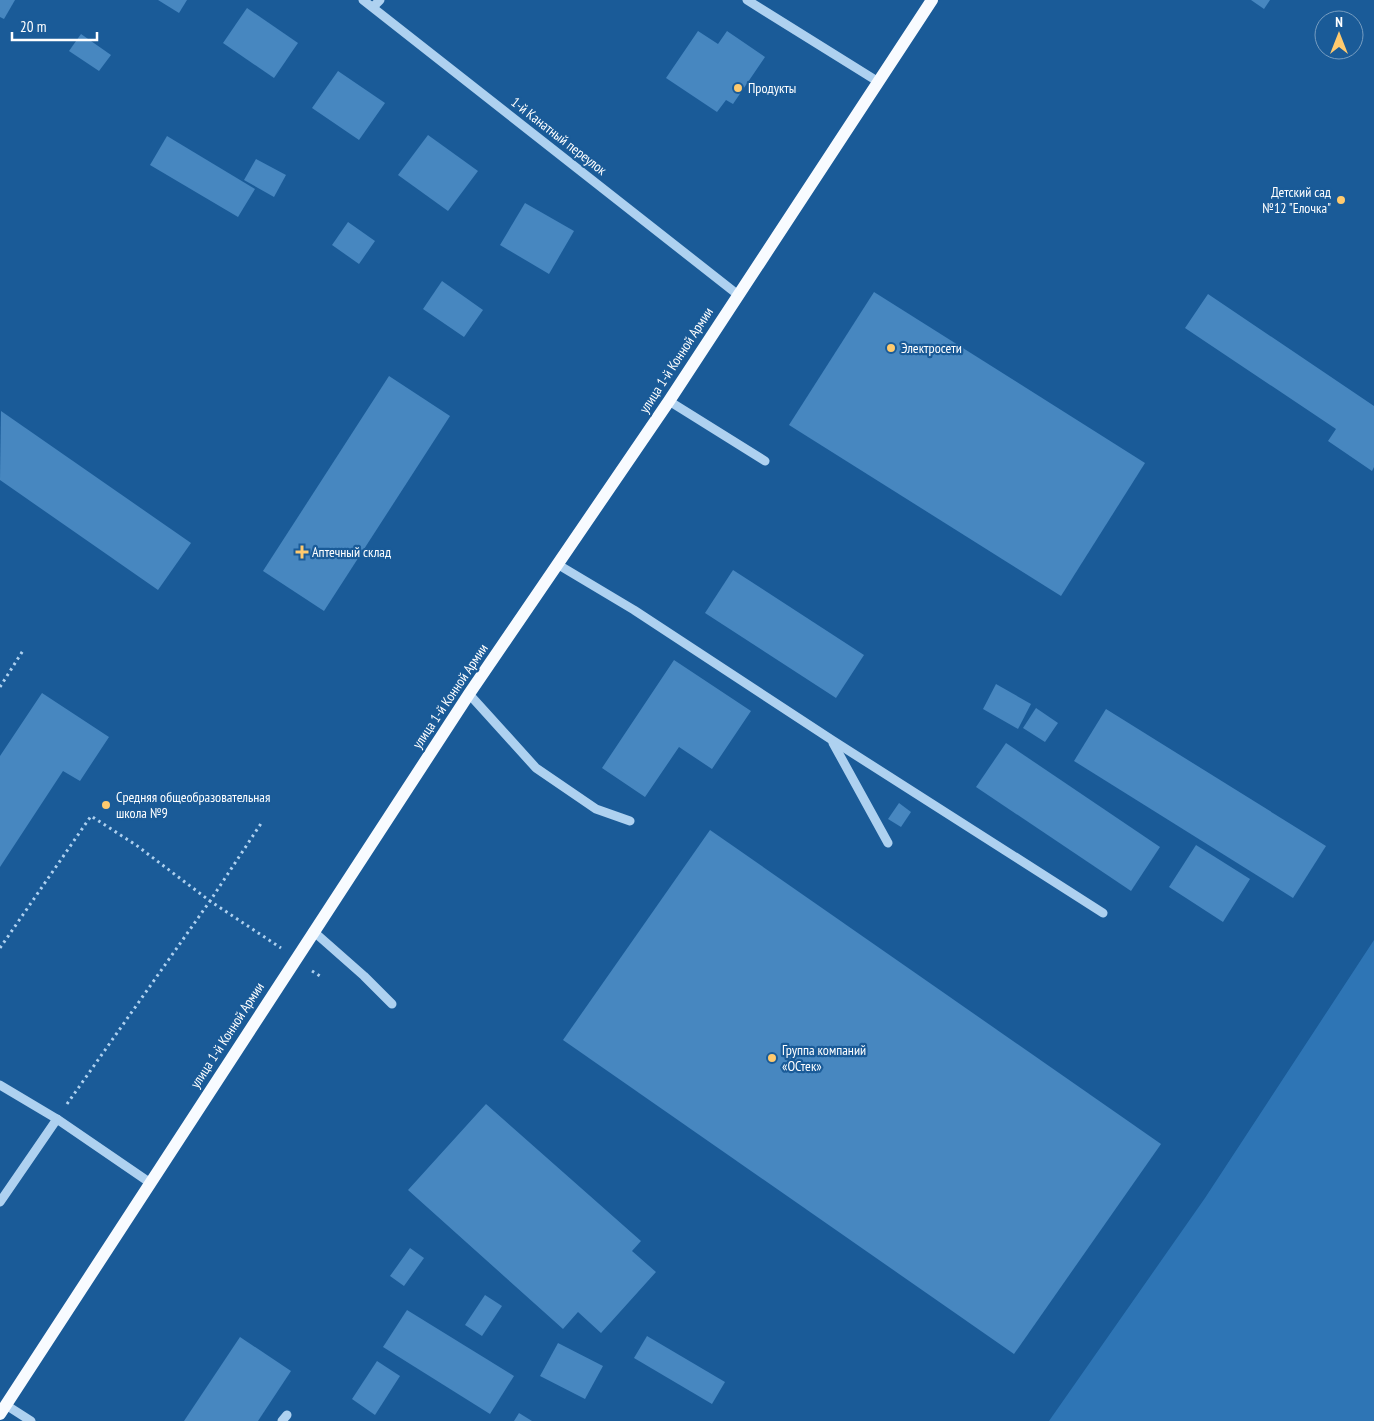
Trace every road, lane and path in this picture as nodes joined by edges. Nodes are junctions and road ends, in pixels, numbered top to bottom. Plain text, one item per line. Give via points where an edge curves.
1 (363, 0) edge
2 (380, 0) edge
3 (747, 0) edge
4 (932, 0) edge
5 (373, 8) junction
6 (877, 81) junction
7 (737, 294) junction
8 (669, 400) junction
9 (765, 461) dead end
10 (557, 564) junction
11 (24, 649) dead end
12 (0, 687) edge
13 (469, 694) junction
14 (832, 740) junction
15 (630, 820) dead end
16 (262, 822) dead end
17 (888, 843) dead end
18 (210, 901) junction
19 (1103, 913) dead end
20 (313, 931) junction
21 (0, 948) edge
22 (295, 958) junction
23 (320, 976) dead end
24 (392, 1004) dead end
25 (0, 1085) edge
26 (57, 1119) junction
27 (149, 1182) junction
28 (0, 1202) edge
29 (3, 1409) edge
30 (31, 1421) edge

1 - 5 street, 1-й Канатный переулок
2 - 5 street
3 - 6 street
4 - 6 main road, улица 1-й Конной Армии
5 - 7 street, 1-й Канатный переулок
6 - 7 main road, улица 1-й Конной Армии
7 - 8 main road, улица 1-й Конной Армии
8 - 9 street
8 - 10 main road, улица 1-й Конной Армии
10 - 13 main road, улица 1-й Конной Армии
10 - 14 street via 642,615
11 - 12 path
13 - 15 street via 548,778 596,809
13 - 20 main road, улица 1-й Конной Армии
14 - 17 street
14 - 19 street
16 - 18 path
18 - 21 path via 136,845 90,816
18 - 22 path
18 - 26 path
20 - 22 main road, улица 1-й Конной Армии
20 - 24 street
22 - 23 path
22 - 27 main road, улица 1-й Конной Армии
25 - 26 street
26 - 27 street
26 - 28 street
27 - 29 main road, улица 1-й Конной Армии
29 - 30 street

